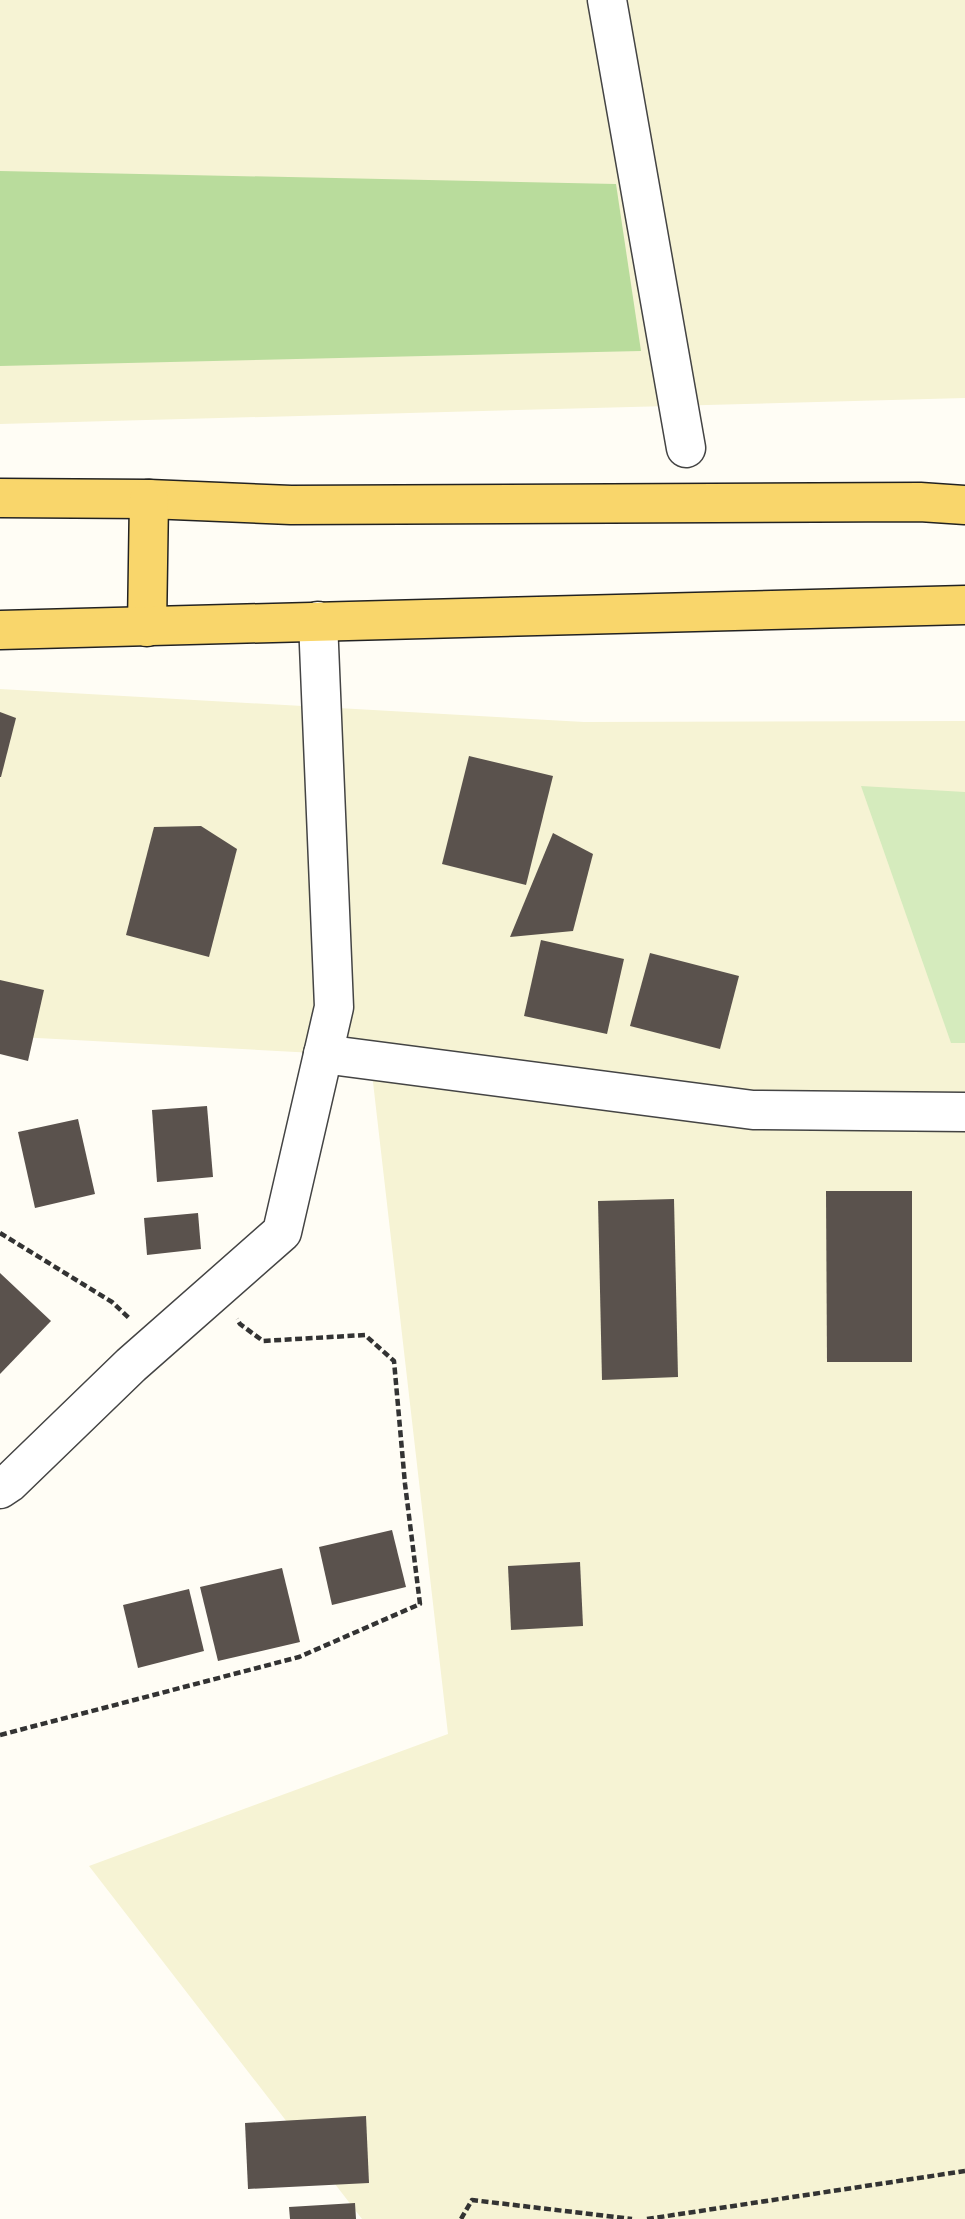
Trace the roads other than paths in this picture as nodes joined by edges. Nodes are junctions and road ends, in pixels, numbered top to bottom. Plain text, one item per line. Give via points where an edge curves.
1 (607, 0) edge
2 (686, 448) dead end
3 (0, 498) edge
4 (149, 499) junction
5 (965, 505) edge
6 (965, 605) edge
7 (318, 621) junction
8 (147, 627) junction
9 (0, 630) edge
10 (323, 1054) junction
11 (965, 1112) edge
12 (0, 1489) edge

1 - 2 street
3 - 4 main road
4 - 5 main road via 291,505
4 - 8 main road
6 - 7 main road
7 - 8 main road
7 - 10 street via 334,1007
8 - 9 main road
10 - 11 street via 752,1110
10 - 12 street via 282,1232

